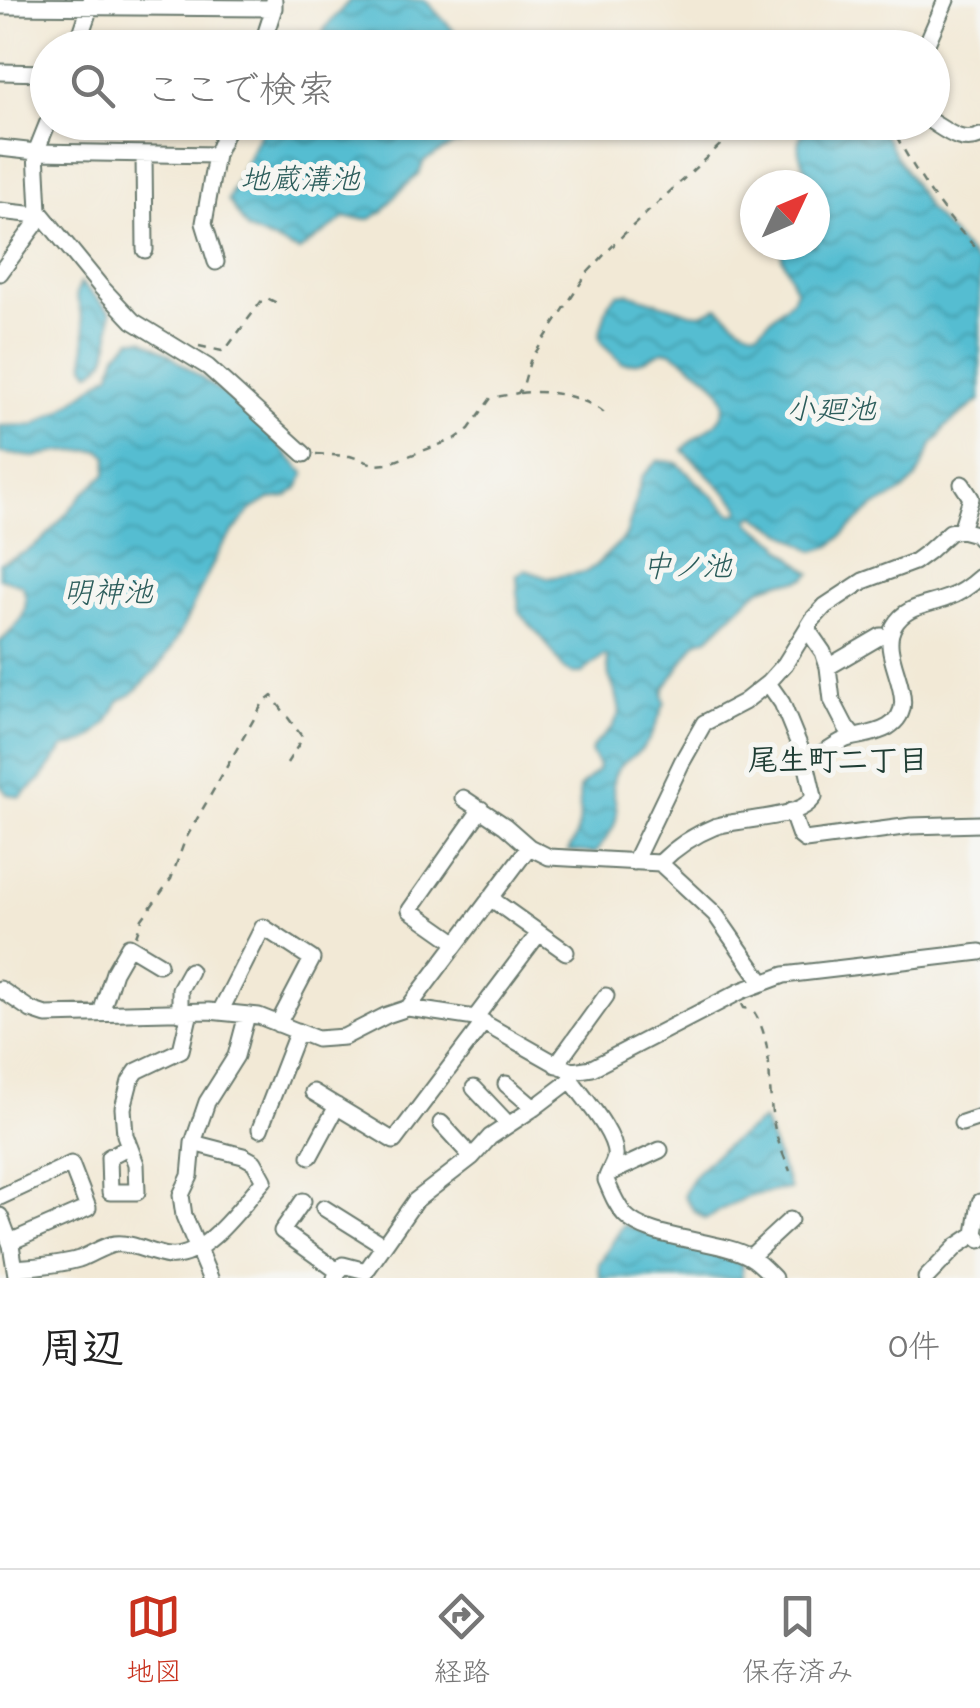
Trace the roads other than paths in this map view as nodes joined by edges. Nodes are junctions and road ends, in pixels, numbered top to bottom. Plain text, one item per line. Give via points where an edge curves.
1 (946, 0) edge
2 (90, 4) edge
3 (156, 4) edge
4 (274, 4) edge
5 (0, 6) edge
6 (82, 30) edge
7 (266, 30) edge
8 (933, 30) edge
9 (0, 72) edge
10 (30, 72) edge
11 (950, 133) edge
12 (980, 136) edge
13 (41, 140) edge
14 (222, 140) edge
15 (0, 148) edge
16 (36, 152) junction
17 (144, 154) junction
18 (216, 155) junction
19 (0, 210) edge
20 (38, 213) junction
21 (145, 250) dead end
22 (216, 262) dead end
23 (1, 270) edge
24 (304, 454) road end
25 (962, 484) dead end
26 (961, 530) junction
27 (980, 539) edge
28 (980, 577) edge
29 (807, 629) junction
30 (889, 638) junction
31 (828, 667) junction
32 (768, 682) junction
33 (854, 738) junction
34 (808, 758) junction
35 (463, 798) dead end
36 (481, 810) junction
37 (791, 811) junction
38 (980, 824) edge
39 (529, 847) junction
40 (634, 862) junction
41 (660, 863) junction
42 (490, 898) junction
43 (540, 934) junction
44 (457, 942) junction
45 (566, 952) dead end
46 (980, 952) edge
47 (159, 964) dead end
48 (190, 971) dead end
49 (763, 982) junction
50 (0, 989) edge
51 (606, 996) dead end
52 (408, 1008) junction
53 (101, 1012) junction
54 (185, 1012) junction
55 (220, 1012) junction
56 (247, 1015) junction
57 (480, 1020) junction
58 (278, 1024) junction
59 (298, 1031) junction
60 (556, 1065) junction
61 (572, 1076) junction
62 (506, 1084) dead end
63 (474, 1088) dead end
64 (313, 1092) dead end
65 (337, 1106) junction
66 (534, 1108) junction
67 (980, 1117) edge
68 (441, 1122) dead end
69 (962, 1123) dead end
70 (508, 1124) junction
71 (260, 1129) dead end
72 (193, 1144) junction
73 (129, 1146) dead end
74 (660, 1150) dead end
75 (310, 1156) dead end
76 (472, 1157) junction
77 (608, 1174) junction
78 (0, 1197) edge
79 (303, 1201) dead end
80 (980, 1202) edge
81 (324, 1208) dead end
82 (0, 1216) edge
83 (790, 1220) dead end
84 (977, 1237) edge
85 (10, 1242) junction
86 (383, 1246) junction
87 (198, 1248) junction
88 (750, 1257) junction
89 (16, 1273) edge
90 (337, 1275) edge
91 (210, 1278) edge
92 (774, 1278) edge
93 (926, 1278) edge

1 - 8 street
2 - 3 street
2 - 5 street
2 - 6 street
3 - 4 street
4 - 7 street
9 - 10 street
11 - 12 street via 962,140
13 - 16 street
14 - 18 street
15 - 16 street
16 - 17 street
16 - 20 street
17 - 18 street
17 - 21 street
18 - 22 street via 204,223
19 - 20 street
20 - 23 street
20 - 24 street via 132,321 208,367
25 - 26 street via 971,498
26 - 27 street
26 - 29 street via 914,562 841,594
28 - 30 street via 952,597 910,609
29 - 31 street
29 - 32 street
30 - 31 street
30 - 33 street via 902,708 888,727
31 - 33 street via 832,700
32 - 34 street
32 - 40 street via 704,722
33 - 34 street
34 - 37 street via 814,797
35 - 36 street
36 - 39 street
36 - 44 street via 410,910
37 - 38 street via 805,840
37 - 41 street via 713,828
39 - 40 street via 550,857
39 - 42 street
40 - 41 street
41 - 49 street via 715,914
42 - 43 street
42 - 44 street
43 - 45 street
43 - 57 street
44 - 52 street
46 - 49 street
47 - 53 street via 129,946
48 - 54 street via 180,988
49 - 61 street
50 - 53 street via 46,1015
51 - 60 street
52 - 57 street
52 - 59 street via 344,1036 318,1039
53 - 54 street
54 - 55 street
54 - 73 street via 180,1050 130,1081 123,1108
55 - 56 street
55 - 58 street via 263,927 312,959
56 - 58 street
56 - 72 street via 236,1056 206,1102
57 - 60 street
57 - 65 street via 394,1141
58 - 59 street
59 - 71 street
60 - 61 street
61 - 66 street
61 - 77 street via 612,1143
62 - 66 street
63 - 70 street
64 - 65 street
65 - 75 street
66 - 70 street
67 - 69 street
68 - 76 street
70 - 76 street
72 - 87 street via 181,1194
72 - 87 street via 243,1156 264,1180
74 - 77 street
76 - 86 street via 416,1200
77 - 88 street via 612,1195 628,1218
78 - 85 street via 72,1164 88,1208
79 - 90 street via 282,1231
80 - 84 street
81 - 86 street
82 - 85 street
83 - 88 street
84 - 93 street via 957,1246
85 - 89 street
86 - 90 street via 366,1271 343,1264
87 - 89 street via 172,1257 110,1244
87 - 91 street
88 - 92 street

